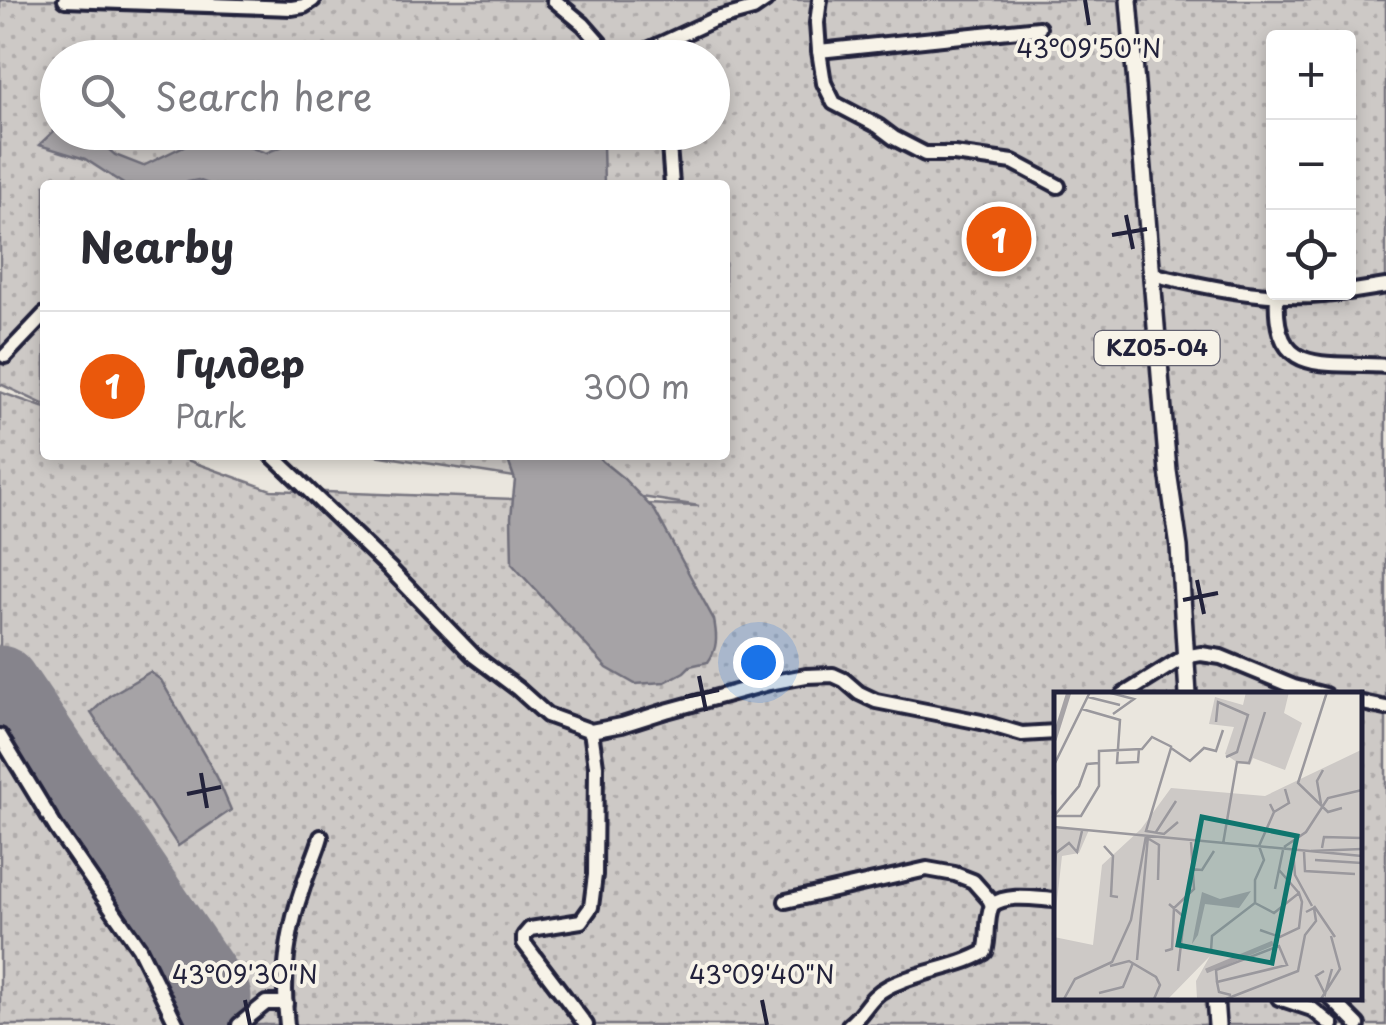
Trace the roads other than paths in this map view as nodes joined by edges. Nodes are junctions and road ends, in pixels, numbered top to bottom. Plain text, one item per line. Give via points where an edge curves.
1 (64, 0) edge
2 (313, 0) edge
3 (554, 0) edge
4 (766, 0) edge
5 (820, 0) edge
6 (1129, 0) edge
7 (1039, 28) dead end
8 (597, 40) edge
9 (677, 40) edge
10 (819, 51) junction
11 (669, 150) edge
12 (672, 180) edge
13 (1058, 186) dead end
14 (1151, 274) junction
15 (1386, 286) edge
16 (1356, 291) edge
17 (1266, 294) edge
18 (1277, 300) edge
19 (40, 319) edge
20 (5, 356) dead end
21 (1386, 366) edge
22 (277, 460) edge
23 (1184, 657) junction
24 (1128, 692) edge
25 (1188, 692) edge
26 (1313, 692) edge
27 (1361, 703) edge
28 (1386, 708) edge
29 (591, 731) junction
30 (1054, 732) edge
31 (0, 736) edge
32 (321, 837) dead end
33 (1054, 900) edge
34 (786, 902) dead end
35 (992, 905) junction
36 (1218, 1000) edge
37 (1284, 1000) edge
38 (1333, 1000) edge
39 (286, 1003) junction
40 (177, 1025) edge
41 (239, 1025) edge
42 (287, 1025) edge
43 (586, 1025) edge
44 (849, 1025) edge
45 (1216, 1025) edge
46 (1332, 1025) edge
47 (1358, 1025) edge

1 - 2 street via 292,8
3 - 8 street
4 - 9 street
5 - 10 street
6 - 14 main road, KZ05-04
7 - 10 street
10 - 13 street via 834,103 894,138 924,154 1013,162
11 - 12 street
14 - 17 street
14 - 23 main road, KZ05-04
15 - 16 street
18 - 21 street via 1280,335 1294,356
19 - 20 street
22 - 29 street via 474,656 547,715
23 - 24 street
23 - 25 main road, KZ05-04
23 - 26 street via 1212,655
27 - 28 street
29 - 30 street via 770,683 833,675 876,701 1022,734
29 - 43 street via 591,907 581,921 530,928 524,936
31 - 40 street via 139,948
32 - 39 street via 288,944
33 - 35 street
34 - 35 street via 927,869 973,881
35 - 44 street via 984,952 892,984
36 - 45 main road
37 - 46 street
38 - 47 street
39 - 41 street via 266,1002
39 - 42 street

